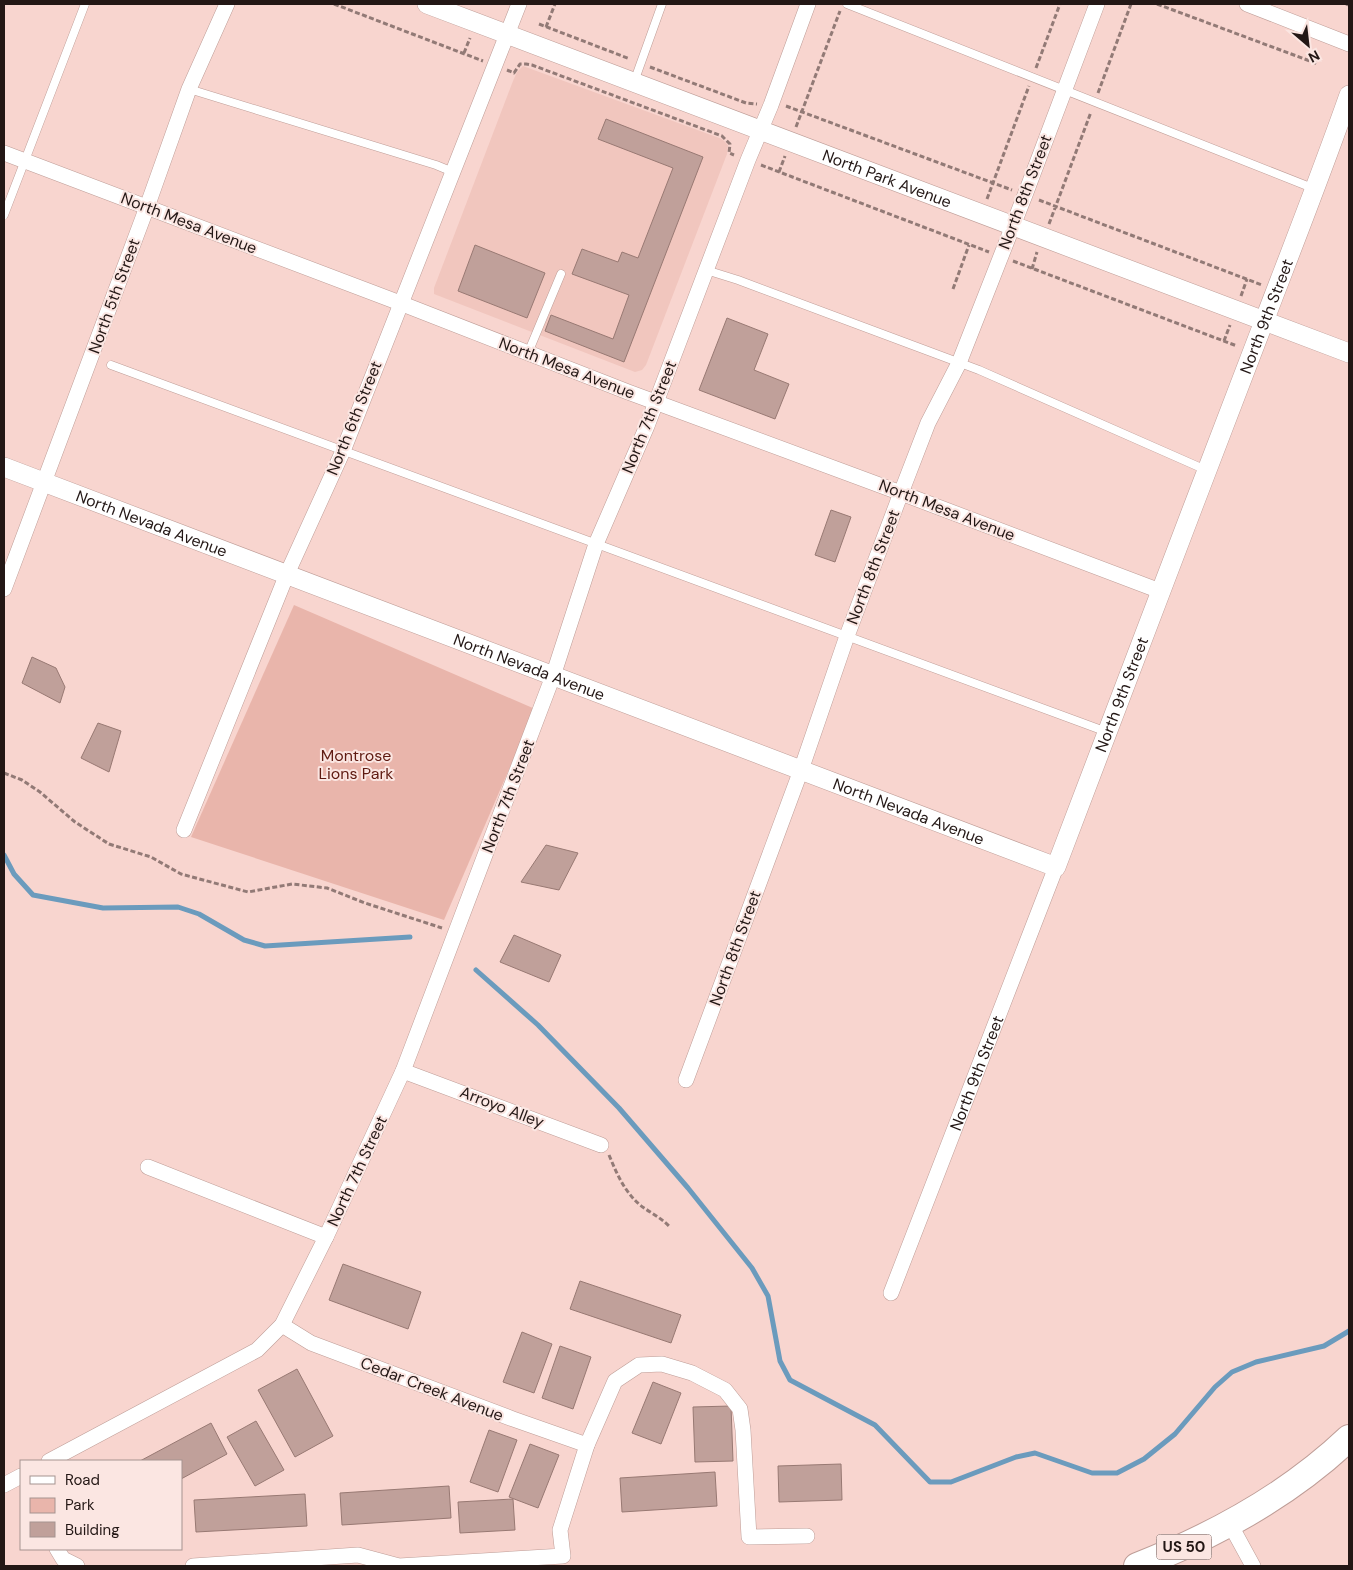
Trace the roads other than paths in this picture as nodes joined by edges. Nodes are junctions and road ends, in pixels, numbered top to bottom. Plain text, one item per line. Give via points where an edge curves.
1 (85, 4) edge
2 (227, 4) edge
3 (427, 4) edge
4 (519, 4) edge
5 (662, 4) edge
6 (808, 4) edge
7 (847, 4) edge
8 (1097, 4) edge
9 (1247, 4) edge
10 (507, 34) junction
11 (1349, 44) edge
12 (633, 82) junction
13 (189, 89) junction
14 (1063, 90) junction
15 (1349, 95) edge
16 (761, 131) junction
17 (4, 153) edge
18 (25, 161) junction
19 (453, 172) junction
20 (1316, 189) junction
21 (147, 207) junction
22 (4, 215) edge
23 (1012, 226) junction
24 (706, 270) junction
25 (561, 274) dead end
26 (400, 303) junction
27 (1264, 322) junction
28 (528, 353) junction
29 (1349, 353) edge
30 (959, 363) junction
31 (111, 365) dead end
32 (656, 402) junction
33 (343, 451) junction
34 (4, 467) edge
35 (1208, 471) junction
36 (44, 482) junction
37 (901, 493) junction
38 (596, 544) junction
39 (287, 574) junction
40 (4, 589) edge
41 (1160, 591) junction
42 (847, 636) junction
43 (554, 676) junction
44 (1107, 732) junction
45 (801, 770) junction
46 (184, 830) dead end
47 (1056, 867) junction
48 (403, 1071) junction
49 (686, 1080) dead end
50 (601, 1145) road end
51 (148, 1167) dead end
52 (326, 1237) junction
53 (891, 1293) dead end
54 (282, 1325) junction
55 (1349, 1438) edge
56 (587, 1445) junction
57 (51, 1460) edge
58 (20, 1478) edge
59 (4, 1485) edge
60 (1230, 1524) junction
61 (807, 1536) dead end
62 (57, 1550) edge
63 (76, 1566) edge
64 (194, 1566) edge
65 (1137, 1566) edge
66 (1252, 1566) edge

1 - 18 lane
2 - 13 street, North 5th Street
3 - 10 street, North Park Avenue
4 - 10 street, North 6th Street
5 - 12 lane
6 - 16 street, North 7th Street
7 - 14 lane
8 - 14 street, North 8th Street
9 - 11 street
10 - 12 street, North Park Avenue
10 - 19 street, North 6th Street
12 - 16 street, North Park Avenue
13 - 19 lane
13 - 21 street, North 5th Street
14 - 20 lane
14 - 23 street, North 8th Street
15 - 20 street, North 9th Street
16 - 23 street, North Park Avenue
16 - 24 street, North 7th Street
17 - 18 street, North Mesa Avenue
18 - 21 street, North Mesa Avenue
18 - 22 lane
19 - 26 street, North 6th Street
20 - 27 street, North 9th Street
21 - 26 street, North Mesa Avenue
21 - 36 street, North 5th Street
23 - 27 street, North Park Avenue
23 - 30 street, North 8th Street
24 - 30 lane
24 - 32 street, North 7th Street
25 - 28 lane
26 - 28 street, North Mesa Avenue
26 - 33 street, North 6th Street
27 - 29 street, North Park Avenue
27 - 35 street, North 9th Street
28 - 32 street, North Mesa Avenue
30 - 35 lane
30 - 37 street, North 8th Street via 928,423
31 - 33 lane
32 - 37 street, North Mesa Avenue
32 - 38 street, North 7th Street
33 - 38 lane
33 - 39 street, North 6th Street
34 - 36 street, North Nevada Avenue
35 - 41 street, North 9th Street
36 - 39 street, North Nevada Avenue
36 - 40 street, North 5th Street
37 - 41 street, North Mesa Avenue
37 - 42 street, North 8th Street
38 - 42 lane
38 - 43 street, North 7th Street
39 - 43 street, North Nevada Avenue
39 - 46 street, North 6th Street
41 - 44 street, North 9th Street
42 - 44 lane
42 - 45 street, North 8th Street
43 - 45 street, North Nevada Avenue
43 - 48 street, North 7th Street
44 - 47 street, North 9th Street
45 - 47 street, North Nevada Avenue
45 - 49 street, North 8th Street
47 - 53 street, North 9th Street
48 - 50 street, Arroyo Alley
48 - 52 street, North 7th Street
51 - 52 street
52 - 54 street, North 7th Street
54 - 56 street, Cedar Creek Avenue via 311,1343
54 - 57 street, North 7th Street via 257,1350
55 - 60 highway, US 50 via 1310,1472
56 - 61 street via 614,1381 638,1365 662,1364 692,1373 725,1390 740,1409 749,1537
56 - 64 street via 560,1530 563,1556 400,1566 358,1555
58 - 59 street
60 - 65 highway, US 50
60 - 66 street
62 - 63 street via 63,1559

